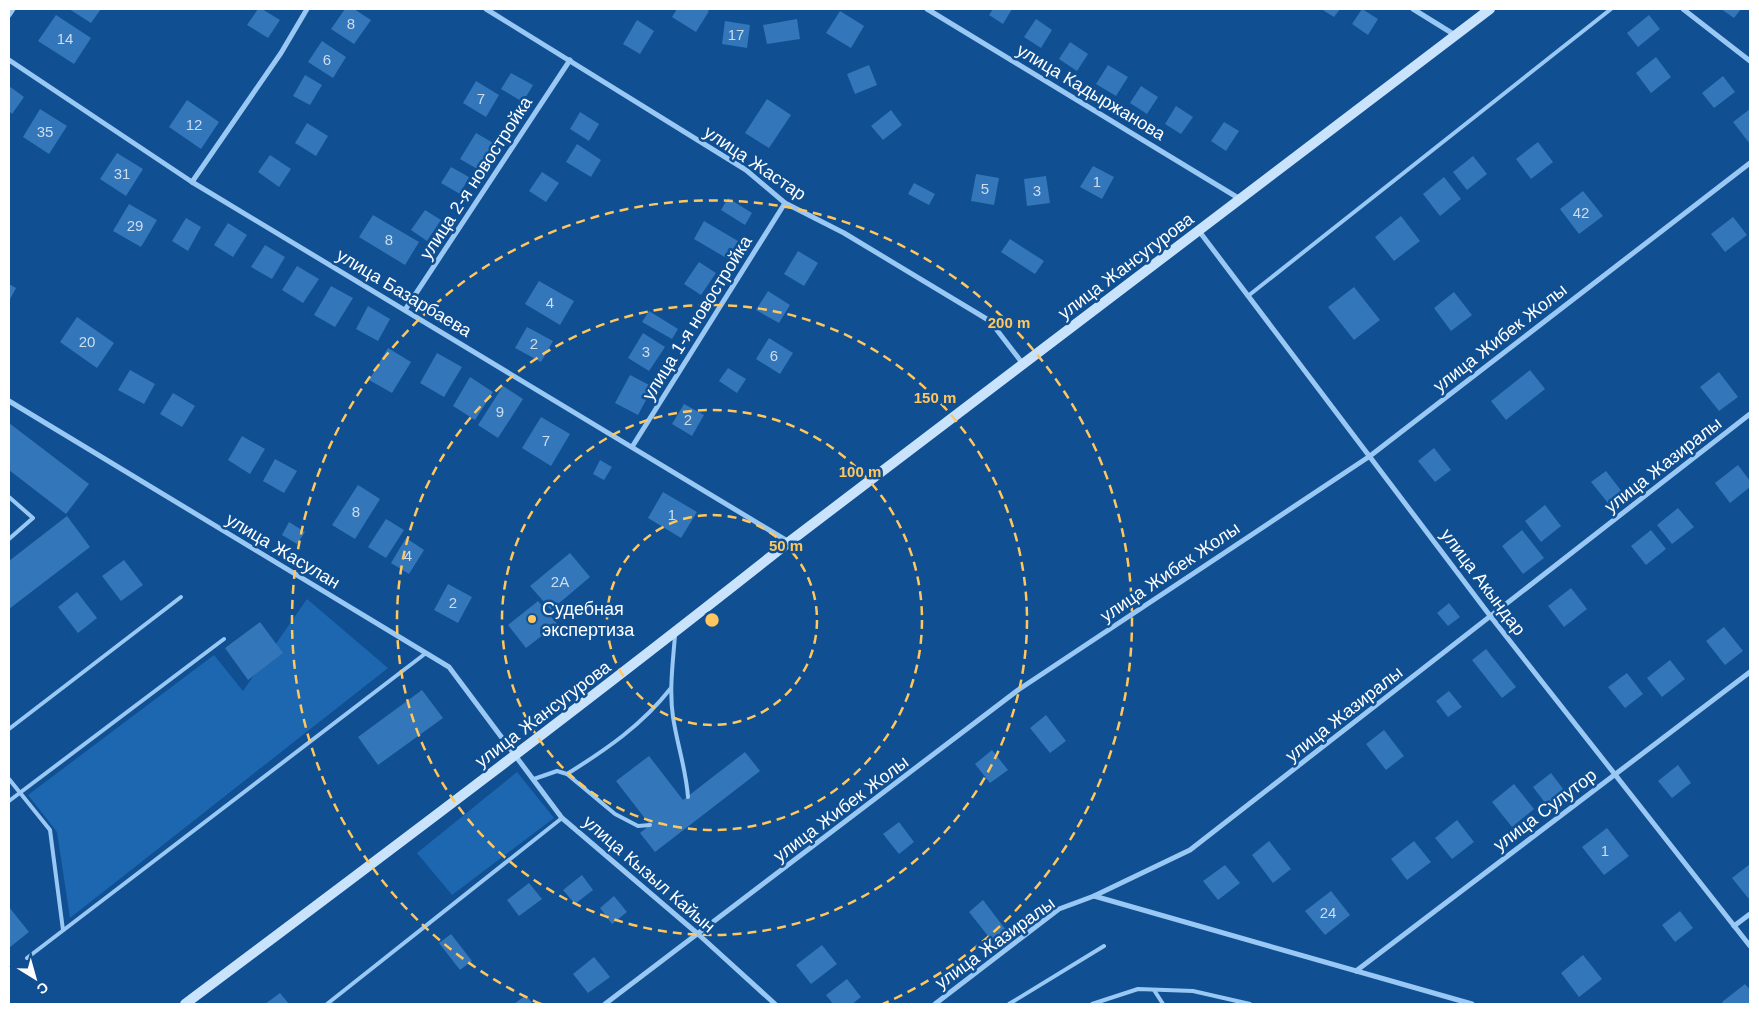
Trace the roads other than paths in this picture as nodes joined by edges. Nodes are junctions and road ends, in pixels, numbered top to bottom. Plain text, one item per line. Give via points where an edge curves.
1 (13, 9) edge
2 (307, 9) edge
3 (486, 9) edge
4 (927, 9) edge
5 (1413, 9) edge
6 (1490, 9) edge
7 (1611, 9) edge
8 (1683, 9) edge
9 (9, 15) edge
10 (1455, 35) junction
11 (9, 60) edge
12 (570, 60) junction
13 (1750, 61) edge
14 (1750, 163) edge
15 (192, 182) junction
16 (1240, 199) junction
17 (785, 203) junction
18 (1199, 231) junction
19 (1248, 296) junction
20 (405, 310) junction
21 (1023, 364) junction
22 (9, 401) edge
23 (1750, 414) edge
24 (632, 447) junction
25 (1370, 456) junction
26 (9, 497) edge
27 (9, 539) edge
28 (789, 542) junction
29 (181, 597) dead end
30 (1492, 617) junction
31 (675, 633) junction
32 (224, 639) dead end
33 (426, 653) junction
34 (1750, 672) edge
35 (671, 688) junction
36 (9, 729) edge
37 (516, 755) junction
38 (567, 774) junction
39 (1615, 774) junction
40 (9, 779) edge
41 (534, 779) junction
42 (20, 793) junction
43 (688, 797) dead end
44 (9, 801) edge
45 (562, 818) junction
46 (650, 825) dead end
47 (1094, 896) junction
48 (1750, 914) edge
49 (1734, 926) junction
50 (63, 930) junction
51 (698, 934) junction
52 (1104, 946) dead end
53 (1750, 946) edge
54 (27, 958) dead end
55 (1356, 971) junction
56 (1154, 990) junction
57 (185, 1004) edge
58 (327, 1004) edge
59 (605, 1004) edge
60 (775, 1004) edge
61 (935, 1004) edge
62 (1009, 1004) edge
63 (1092, 1004) edge
64 (1163, 1004) edge
65 (1250, 1004) edge
66 (1472, 1004) edge

1 - 9 street
2 - 15 street via 281,53
3 - 12 street, улица Жастар
4 - 16 street, улица Кадыржанова
5 - 10 street
6 - 10 main road, улица Жансугурова
7 - 19 lane
8 - 13 street
10 - 16 main road, улица Жансугурова
11 - 15 street, улица Базарбаева
12 - 17 street, улица Жастар via 746,170
12 - 20 street, улица 2-я новостройка
14 - 25 street, улица Жибек Жолы
15 - 20 street, улица Базарбаева
16 - 18 main road, улица Жансугурова
17 - 21 street, улица Жастар via 844,233 990,321
17 - 24 street, улица 1-я новостройка
18 - 19 street, улица Акындар
18 - 21 main road, улица Жансугурова
19 - 25 street, улица Акындар
20 - 24 street, улица Базарбаева
21 - 28 main road, улица Жансугурова
22 - 33 street, улица Жасулан
23 - 30 street, улица Жазиралы
24 - 28 street, улица Базарбаева
25 - 30 street, улица Акындар
25 - 51 street, улица Жибек Жолы via 1018,690
26 - 27 lane via 33,518
28 - 31 main road, улица Жансугурова
29 - 36 lane
30 - 39 street, улица Акындар
30 - 47 street, улица Жазиралы via 1190,850
31 - 35 lane
31 - 37 main road, улица Жансугурова
32 - 42 lane
33 - 37 street, улица Жасулан via 449,667
33 - 50 lane
34 - 39 street, улица Сулутор
35 - 38 lane via 656,708 628,733
35 - 43 lane
37 - 41 street, улица Кызыл Кайын
37 - 57 main road, улица Жансугурова
38 - 41 lane via 557,771
38 - 46 lane via 615,814 638,826
39 - 49 street, улица Акындар
39 - 55 street, улица Сулутор
40 - 42 lane
41 - 45 street, улица Кызыл Кайын
42 - 44 lane
42 - 50 lane via 50,830
45 - 51 street, улица Кызыл Кайын
45 - 58 lane
47 - 55 street
47 - 61 street, улица Жазиралы via 1059,910
48 - 49 street
49 - 53 street, улица Акындар
50 - 54 lane
51 - 59 street, улица Жибек Жолы
51 - 60 street, улица Кызыл Кайын
52 - 62 lane
55 - 66 street
56 - 63 lane via 1138,989
56 - 64 lane
56 - 65 lane via 1193,991

